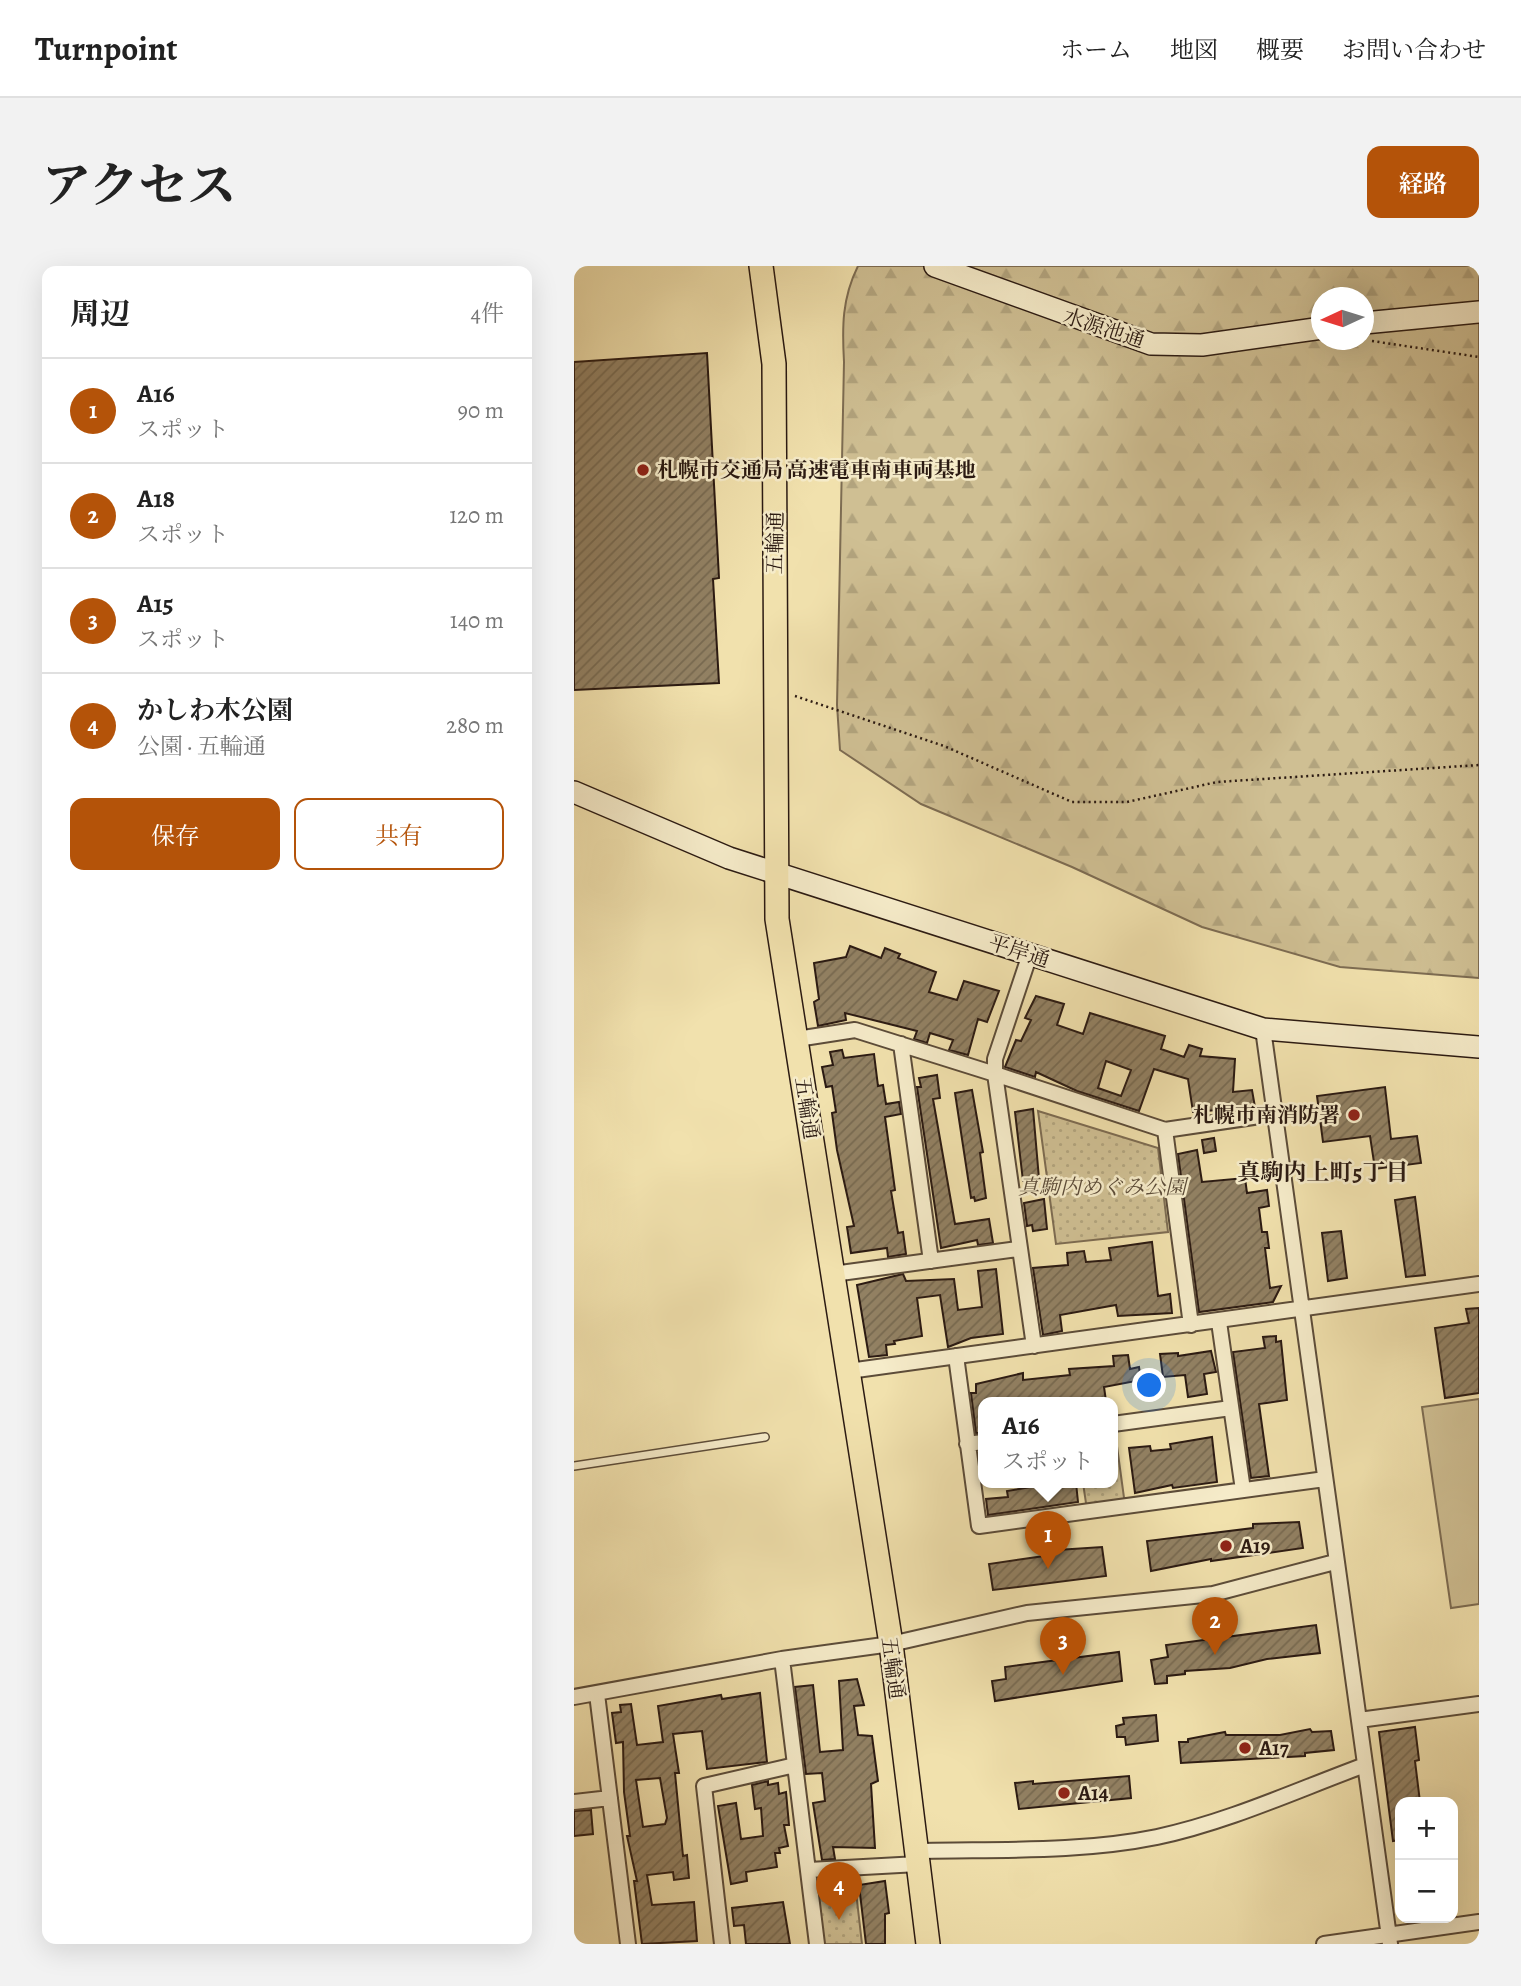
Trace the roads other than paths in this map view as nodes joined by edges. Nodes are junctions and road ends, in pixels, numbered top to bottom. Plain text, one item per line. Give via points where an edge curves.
1 (935, 266) edge
2 (763, 274) edge
3 (1479, 312) edge
4 (1374, 322) edge
5 (1311, 329) edge
6 (574, 792) edge
7 (778, 874) junction
8 (1030, 954) junction
9 (1263, 1029) junction
10 (797, 1039) junction
11 (901, 1044) junction
12 (1479, 1047) edge
13 (995, 1074) junction
14 (1274, 1114) junction
15 (1165, 1130) junction
16 (1018, 1249) junction
17 (931, 1261) junction
18 (833, 1274) junction
19 (1479, 1284) edge
20 (1301, 1309) junction
21 (1219, 1322) junction
22 (1191, 1325) junction
23 (1034, 1346) junction
24 (956, 1356) junction
25 (849, 1371) junction
26 (1231, 1408) junction
27 (1118, 1423) edge
28 (765, 1437) dead end
29 (978, 1443) edge
30 (967, 1444) junction
31 (574, 1466) edge
32 (1325, 1479) junction
33 (1243, 1490) junction
34 (1335, 1562) junction
35 (891, 1644) junction
36 (782, 1659) junction
37 (597, 1694) junction
38 (574, 1697) edge
39 (1479, 1705) edge
40 (1359, 1720) junction
41 (795, 1765) junction
42 (1365, 1765) junction
43 (610, 1798) junction
44 (574, 1802) edge
45 (918, 1858) junction
46 (809, 1870) junction
47 (1479, 1922) edge
48 (1389, 1940) edge
49 (628, 1944) edge
50 (722, 1944) edge
51 (817, 1944) edge
52 (928, 1944) edge
53 (1324, 1944) edge

1 - 5 street, 水源池通 via 1151,344 1202,345
2 - 7 main road, 五輪通 via 774,364
3 - 4 street
6 - 7 street, 平岸通
7 - 8 street, 平岸通
7 - 10 main road, 五輪通 via 777,919
8 - 9 street, 平岸通
8 - 13 street via 995,1059
9 - 12 street, 平岸通
9 - 14 street
10 - 11 street via 855,1030
10 - 18 main road, 五輪通
11 - 13 street
11 - 17 street
13 - 15 street
13 - 16 street
14 - 15 street
14 - 20 street
15 - 22 street
16 - 17 street
16 - 23 street
17 - 18 street
18 - 25 main road, 五輪通
19 - 20 street
20 - 21 street
20 - 32 street
21 - 22 street
21 - 26 street
22 - 23 street
23 - 24 street
24 - 25 street
24 - 30 street
25 - 35 main road, 五輪通
26 - 27 street
26 - 33 street
28 - 31 lane
29 - 30 street
30 - 33 street via 979,1526
32 - 33 street
32 - 34 street
34 - 35 street via 1213,1594 1027,1613
34 - 40 street
35 - 36 street
35 - 45 main road, 五輪通
36 - 37 street
36 - 41 street
37 - 38 street
37 - 43 street
39 - 40 street
40 - 42 street
41 - 46 street
41 - 50 street via 704,1786
42 - 45 street via 1207,1823 1158,1836
42 - 48 street
43 - 44 street
43 - 49 street
45 - 46 street
45 - 52 main road, 五輪通
46 - 51 street
47 - 48 street
48 - 53 street

